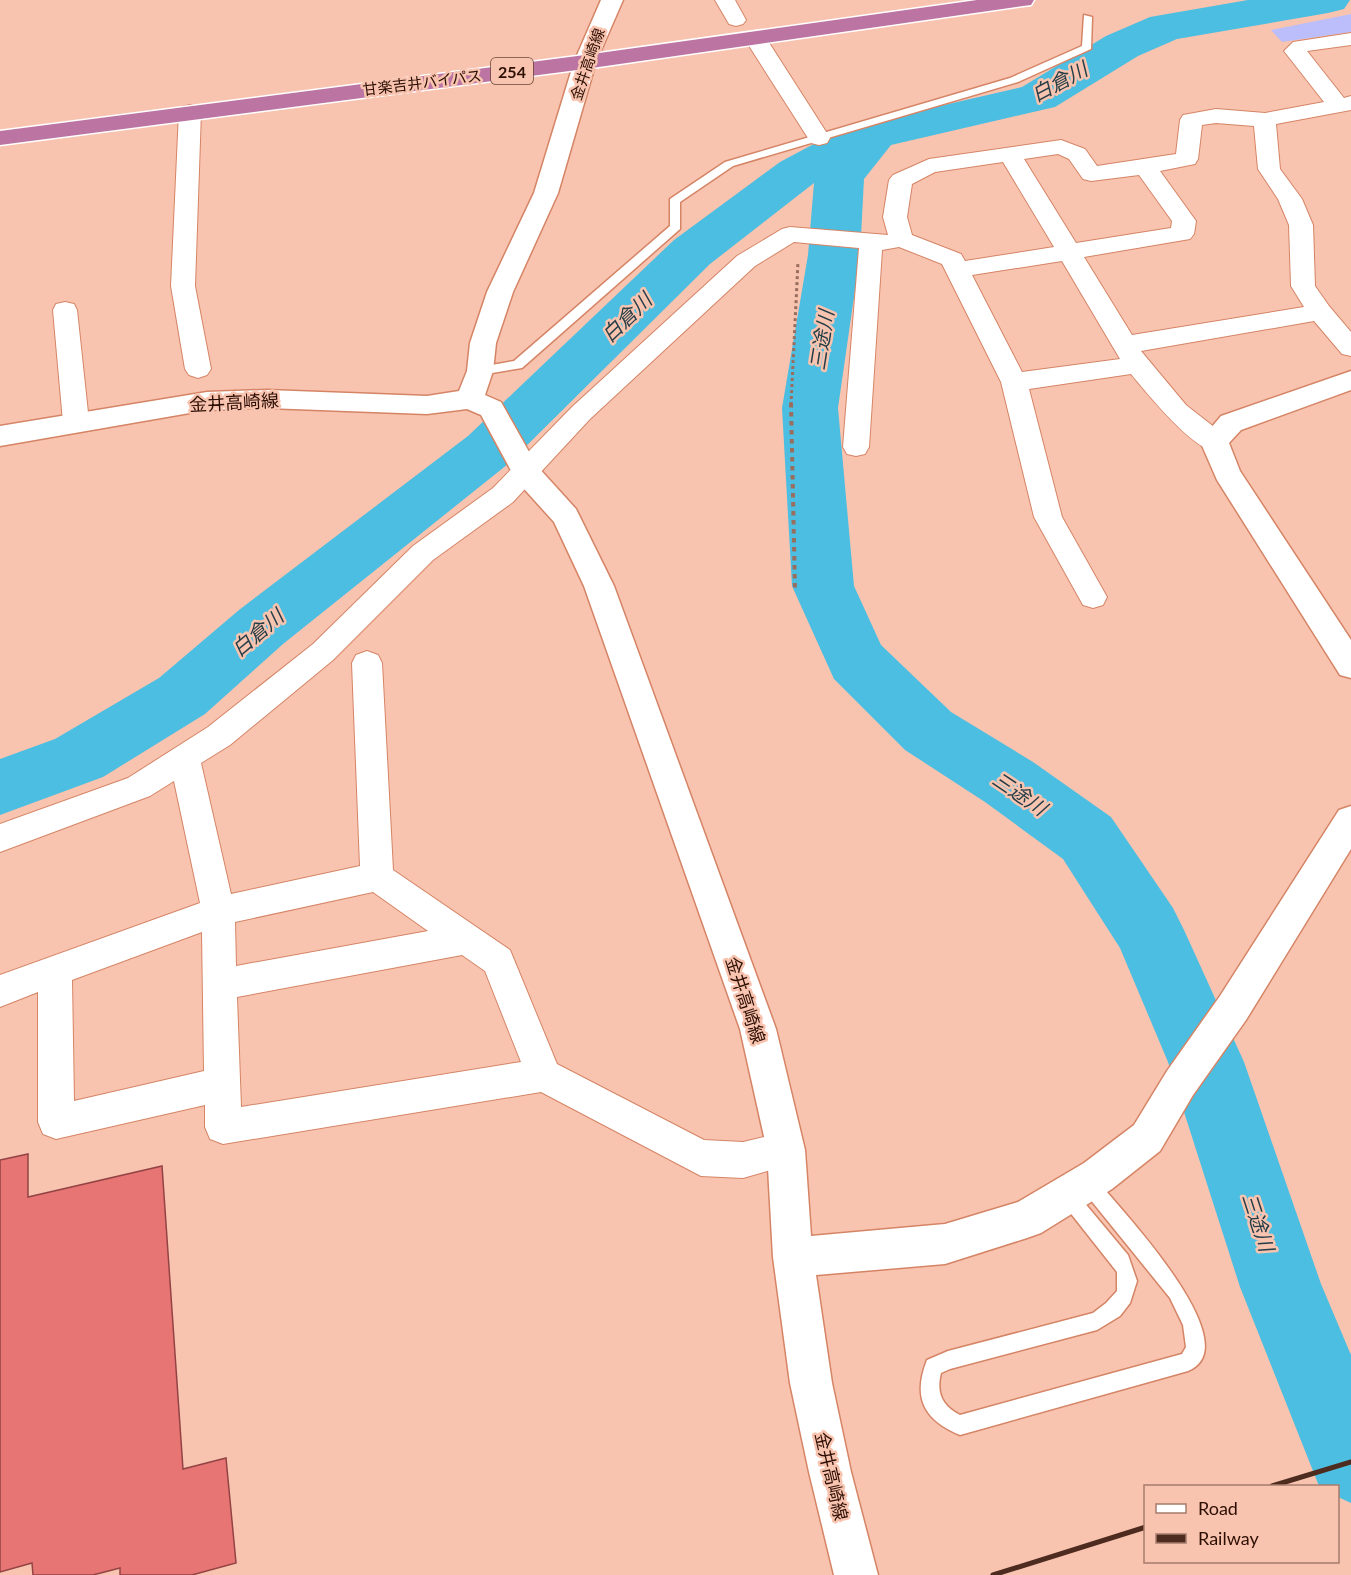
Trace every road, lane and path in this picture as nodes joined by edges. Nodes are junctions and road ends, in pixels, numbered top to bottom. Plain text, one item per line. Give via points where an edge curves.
1 (612, 0) edge
2 (725, 0) edge
3 (882, 0) edge
4 (1023, 0) edge
5 (1087, 17) dead end
6 (736, 20) junction
7 (755, 38) junction
8 (1351, 39) edge
9 (589, 51) junction
10 (1344, 104) edge
11 (190, 112) junction
12 (0, 119) edge
13 (1265, 120) junction
14 (0, 138) edge
15 (819, 138) junction
16 (1010, 154) junction
17 (1145, 167) junction
18 (803, 235) junction
19 (901, 239) junction
20 (859, 241) junction
21 (1069, 252) junction
22 (958, 270) junction
23 (65, 310) dead end
24 (1320, 312) junction
25 (1351, 348) edge
26 (1131, 355) junction
27 (198, 369) dead end
28 (480, 371) junction
29 (1351, 380) edge
30 (1014, 382) junction
31 (481, 404) junction
32 (76, 422) junction
33 (0, 436) edge
34 (1214, 441) junction
35 (856, 447) dead end
36 (523, 468) junction
37 (795, 591) dead end
38 (1093, 597) dead end
39 (367, 663) dead end
40 (1351, 666) edge
41 (185, 759) junction
42 (1351, 820) edge
43 (0, 838) edge
44 (378, 876) junction
45 (218, 911) junction
46 (466, 939) junction
47 (56, 971) junction
48 (219, 985) junction
49 (0, 991) edge
50 (544, 1075) junction
51 (221, 1084) junction
52 (786, 1150) junction
53 (1077, 1189) junction
54 (793, 1257) junction
55 (856, 1575) edge

1 - 9 main road, 金井高崎線
2 - 6 street
3 - 6 highway, 甘楽吉井バイパス / 254
4 - 7 highway, 甘楽吉井バイパス / 254
5 - 15 lane via 1087,47 1014,80
6 - 9 highway, 甘楽吉井バイパス / 254
7 - 9 highway, 甘楽吉井バイパス / 254
7 - 15 street
8 - 10 street via 1300,46 1295,51
9 - 11 highway, 甘楽吉井バイパス / 254
9 - 12 highway, 甘楽吉井バイパス / 254
9 - 28 main road, 金井高崎線 via 546,193 500,292 483,343
10 - 13 street
11 - 14 highway, 甘楽吉井バイパス / 254
11 - 27 street via 183,286
13 - 17 street via 1216,116 1191,120 1187,159
13 - 24 street via 1269,169 1290,199 1301,225 1303,286
15 - 28 lane via 729,164 674,201 676,227 518,365
16 - 17 street via 1061,147 1077,154 1091,174
16 - 19 street via 929,166 901,180 895,217
16 - 21 street
17 - 21 street via 1184,221 1182,234
18 - 20 street
18 - 36 street via 790,234 746,261
18 - 37 path via 791,413
19 - 20 street via 886,243
19 - 22 street via 952,260
20 - 35 street
21 - 22 street
21 - 26 street
22 - 30 street
23 - 32 street
24 - 25 street
24 - 26 street
26 - 30 street
26 - 34 street via 1177,411
28 - 31 main road, 金井高崎線
29 - 34 main road via 1231,423
30 - 38 street via 1048,517
31 - 32 main road, 金井高崎線 via 207,401
31 - 36 main road, 金井高崎線
32 - 33 main road, 金井高崎線
34 - 40 main road via 1227,474
36 - 41 street via 503,495 423,553 322,652
36 - 52 main road, 金井高崎線 via 566,516 599,586 758,1029
39 - 44 street
41 - 43 street via 139,787
41 - 45 street
42 - 53 main road via 1147,1138
44 - 45 street
44 - 46 street
45 - 47 street
45 - 48 street
46 - 48 street
46 - 50 street via 498,962
47 - 49 street
47 - 51 street via 56,1122
48 - 51 street
50 - 51 street via 223,1127
50 - 52 street via 700,1158 743,1160
52 - 54 main road, 金井高崎線
53 - 53 lane via 1176,1292 1192,1323 1196,1349 1188,1362 960,1425 946,1420 935,1410 928,1381 934,1367 1097,1321 1118,1308 1126,1291 1127,1271
53 - 54 main road via 1028,1219 945,1244
54 - 55 main road, 金井高崎線 via 811,1383

